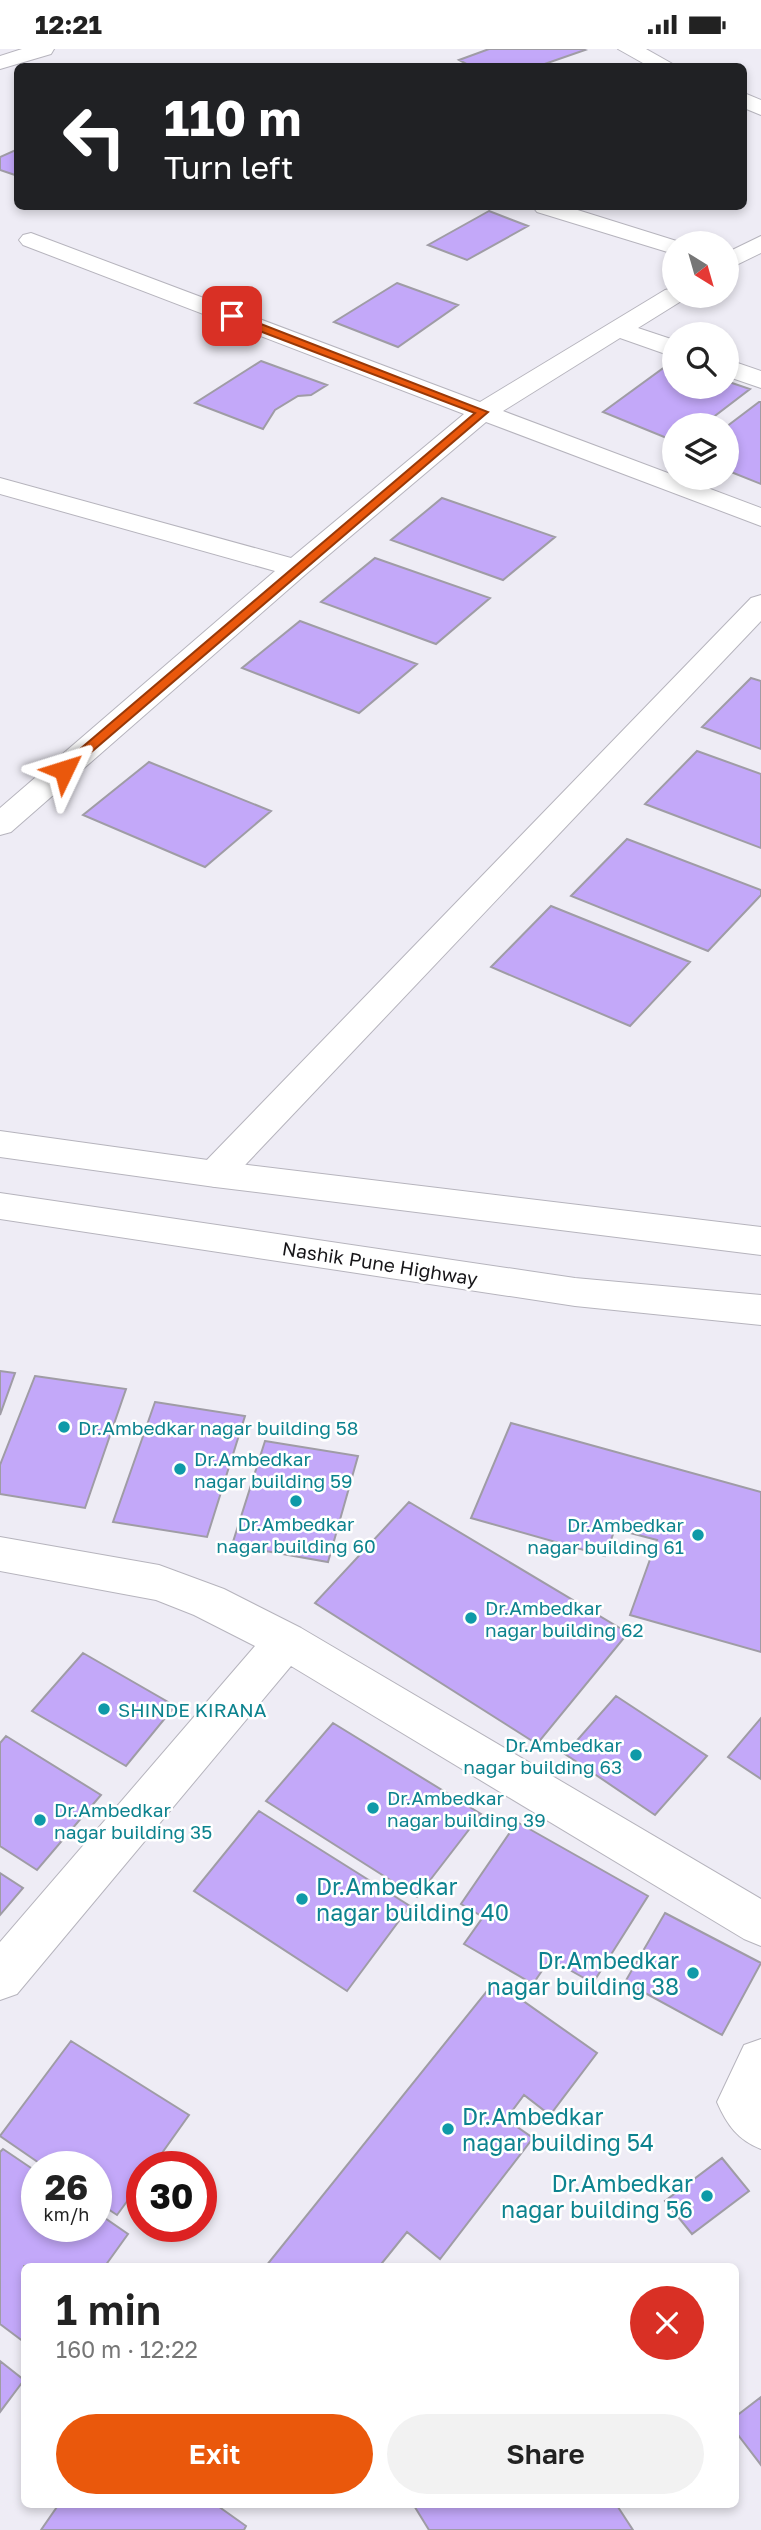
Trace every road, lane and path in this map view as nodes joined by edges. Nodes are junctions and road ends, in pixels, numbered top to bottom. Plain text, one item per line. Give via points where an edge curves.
1 (43, 49) edge
2 (629, 49) edge
3 (659, 63) edge
4 (0, 64) edge
5 (555, 210) edge
6 (31, 240) dead end
7 (662, 243) edge
8 (761, 243) edge
9 (739, 256) edge
10 (662, 302) edge
11 (618, 329) junction
12 (662, 345) edge
13 (739, 372) edge
14 (761, 380) edge
15 (482, 412) junction
16 (0, 486) edge
17 (761, 518) edge
18 (296, 568) junction
19 (761, 604) edge
20 (0, 825) edge
21 (0, 1144) edge
22 (215, 1174) junction
23 (0, 1206) edge
24 (761, 1241) edge
25 (761, 1310) edge
26 (0, 1554) edge
27 (286, 1641) junction
28 (761, 1924) edge
29 (0, 1978) edge
30 (761, 2062) edge
31 (761, 2125) edge

1 - 4 main road
2 - 3 main road
5 - 7 main road
6 - 15 main road
8 - 9 main road
10 - 11 main road
11 - 12 main road
11 - 15 main road
13 - 14 main road
15 - 17 main road
15 - 18 main road
16 - 18 main road
18 - 20 main road
19 - 22 main road
21 - 22 main road
22 - 24 main road
23 - 25 main road, Nashik Pune Highway via 575,1292
26 - 27 main road via 159,1583
27 - 28 main road
27 - 29 main road
30 - 31 main road via 742,2102

